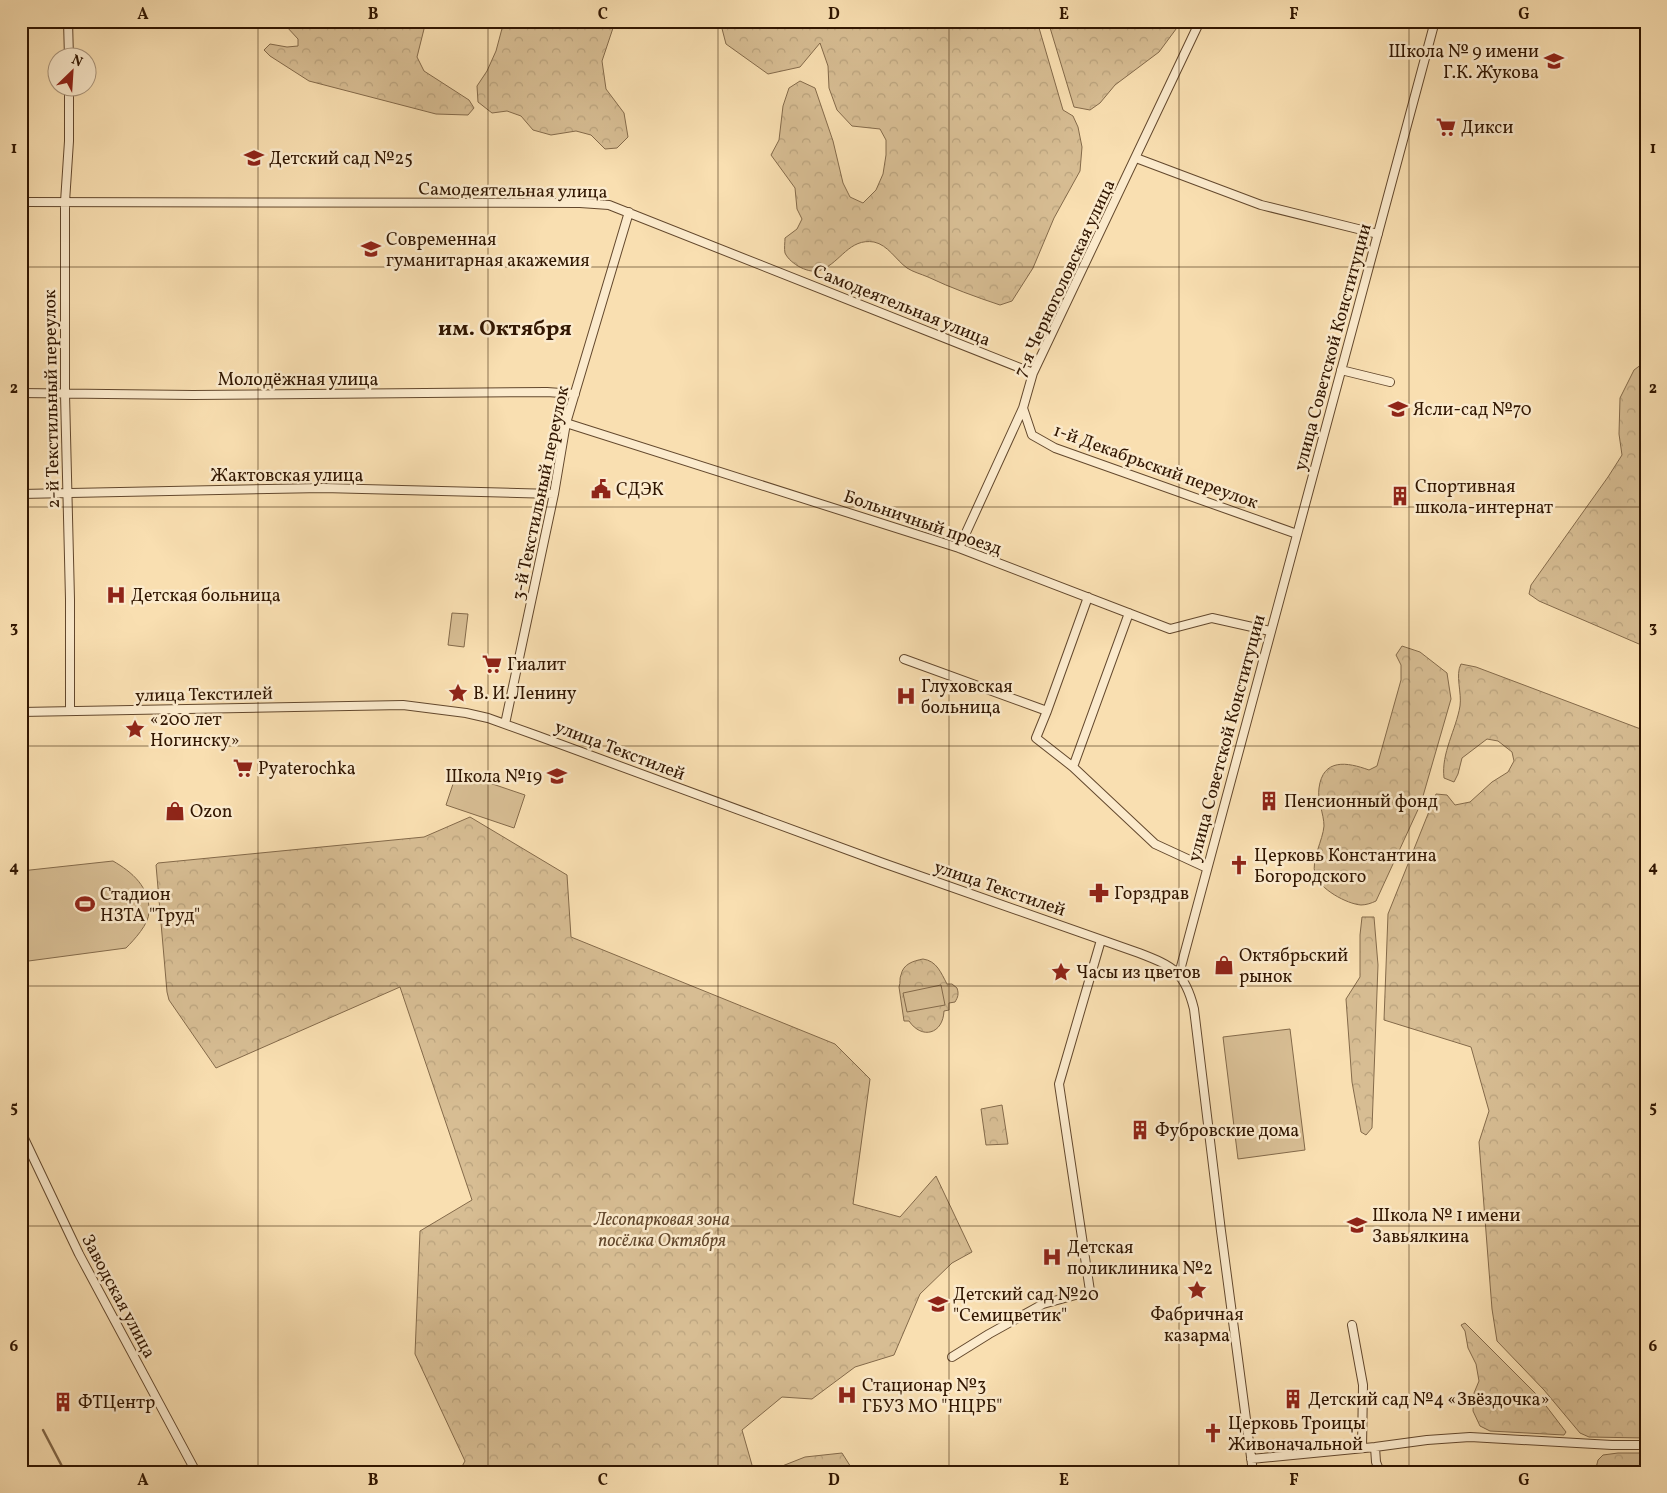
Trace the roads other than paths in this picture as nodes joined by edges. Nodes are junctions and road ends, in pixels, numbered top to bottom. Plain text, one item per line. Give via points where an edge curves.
1 (68, 21) edge
2 (1200, 21) edge
3 (1436, 21) edge
4 (69, 48) edge
5 (69, 98) edge
6 (1136, 158) junction
7 (21, 202) edge
8 (66, 202) junction
9 (629, 212) junction
10 (1378, 234) junction
11 (1341, 370) junction
12 (1033, 373) junction
13 (1390, 382) dead end
14 (21, 393) edge
15 (65, 394) junction
16 (575, 394) junction
17 (1023, 408) junction
18 (566, 423) junction
19 (21, 494) edge
20 (67, 494) junction
21 (554, 494) junction
22 (1297, 534) junction
23 (959, 548) junction
24 (1088, 597) junction
25 (1129, 613) junction
26 (1270, 630) junction
27 (904, 659) dead end
28 (70, 711) junction
29 (1047, 711) junction
30 (21, 712) edge
31 (505, 724) junction
32 (1073, 767) junction
33 (1207, 868) junction
34 (1101, 940) junction
35 (1179, 974) junction
36 (21, 1132) edge
37 (1352, 1325) dead end
38 (952, 1357) dead end
39 (1646, 1445) edge
40 (1374, 1447) junction
41 (1362, 1448) junction
42 (1251, 1459) junction
43 (196, 1472) edge
44 (1253, 1472) edge
45 (1380, 1472) edge

1 - 4 street
2 - 6 street, 7-я Черноголовская улица
3 - 10 street, улица Советской Конституции
5 - 8 street, 2-й Текстильный переулок
6 - 10 street via 1260,205
6 - 12 street, 7-я Черноголовская улица
7 - 8 street, Самодеятельная улица
8 - 9 street, Самодеятельная улица via 580,203 609,205
8 - 15 street, 2-й Текстильный переулок
9 - 12 street, Самодеятельная улица
9 - 16 street, 3-й Текстильный переулок
10 - 11 street, улица Советской Конституции
11 - 13 street
11 - 22 street, улица Советской Конституции
12 - 17 street, 7-я Черноголовская улица
14 - 15 street, Молодёжная улица
15 - 16 street, Молодёжная улица
15 - 20 street, 2-й Текстильный переулок
16 - 18 street, 3-й Текстильный переулок
17 - 22 street, 1-й Декабрьский переулок via 1032,435 1054,448
17 - 23 street, 7-я Черноголовская улица
18 - 21 street, 3-й Текстильный переулок
18 - 23 street, Больничный проезд
19 - 20 street, Жактовская улица
20 - 21 street, Жактовская улица via 323,488
20 - 28 street, 2-й Текстильный переулок
21 - 31 street, 3-й Текстильный переулок
22 - 26 street, улица Советской Конституции
23 - 24 street, Больничный проезд
24 - 25 street, Больничный проезд
24 - 29 street
25 - 26 street, Больничный проезд via 1170,628 1212,618
25 - 32 street
26 - 33 street, улица Советской Конституции
27 - 29 street
28 - 30 street, улица Текстилей
28 - 31 street, улица Текстилей via 403,705 466,713
29 - 32 street via 1036,738
31 - 34 street, улица Текстилей
32 - 33 street via 1154,844
33 - 35 street, улица Советской Конституции
34 - 35 street, улица Текстилей via 1153,958
34 - 38 street via 1059,1084 1090,1291 1043,1304
35 - 42 street via 1188,987 1194,1009
36 - 43 street, Заводская улица via 79,1254
37 - 41 street via 1363,1386
39 - 40 street via 1470,1437
40 - 41 street
40 - 45 street
41 - 42 street
42 - 44 street

